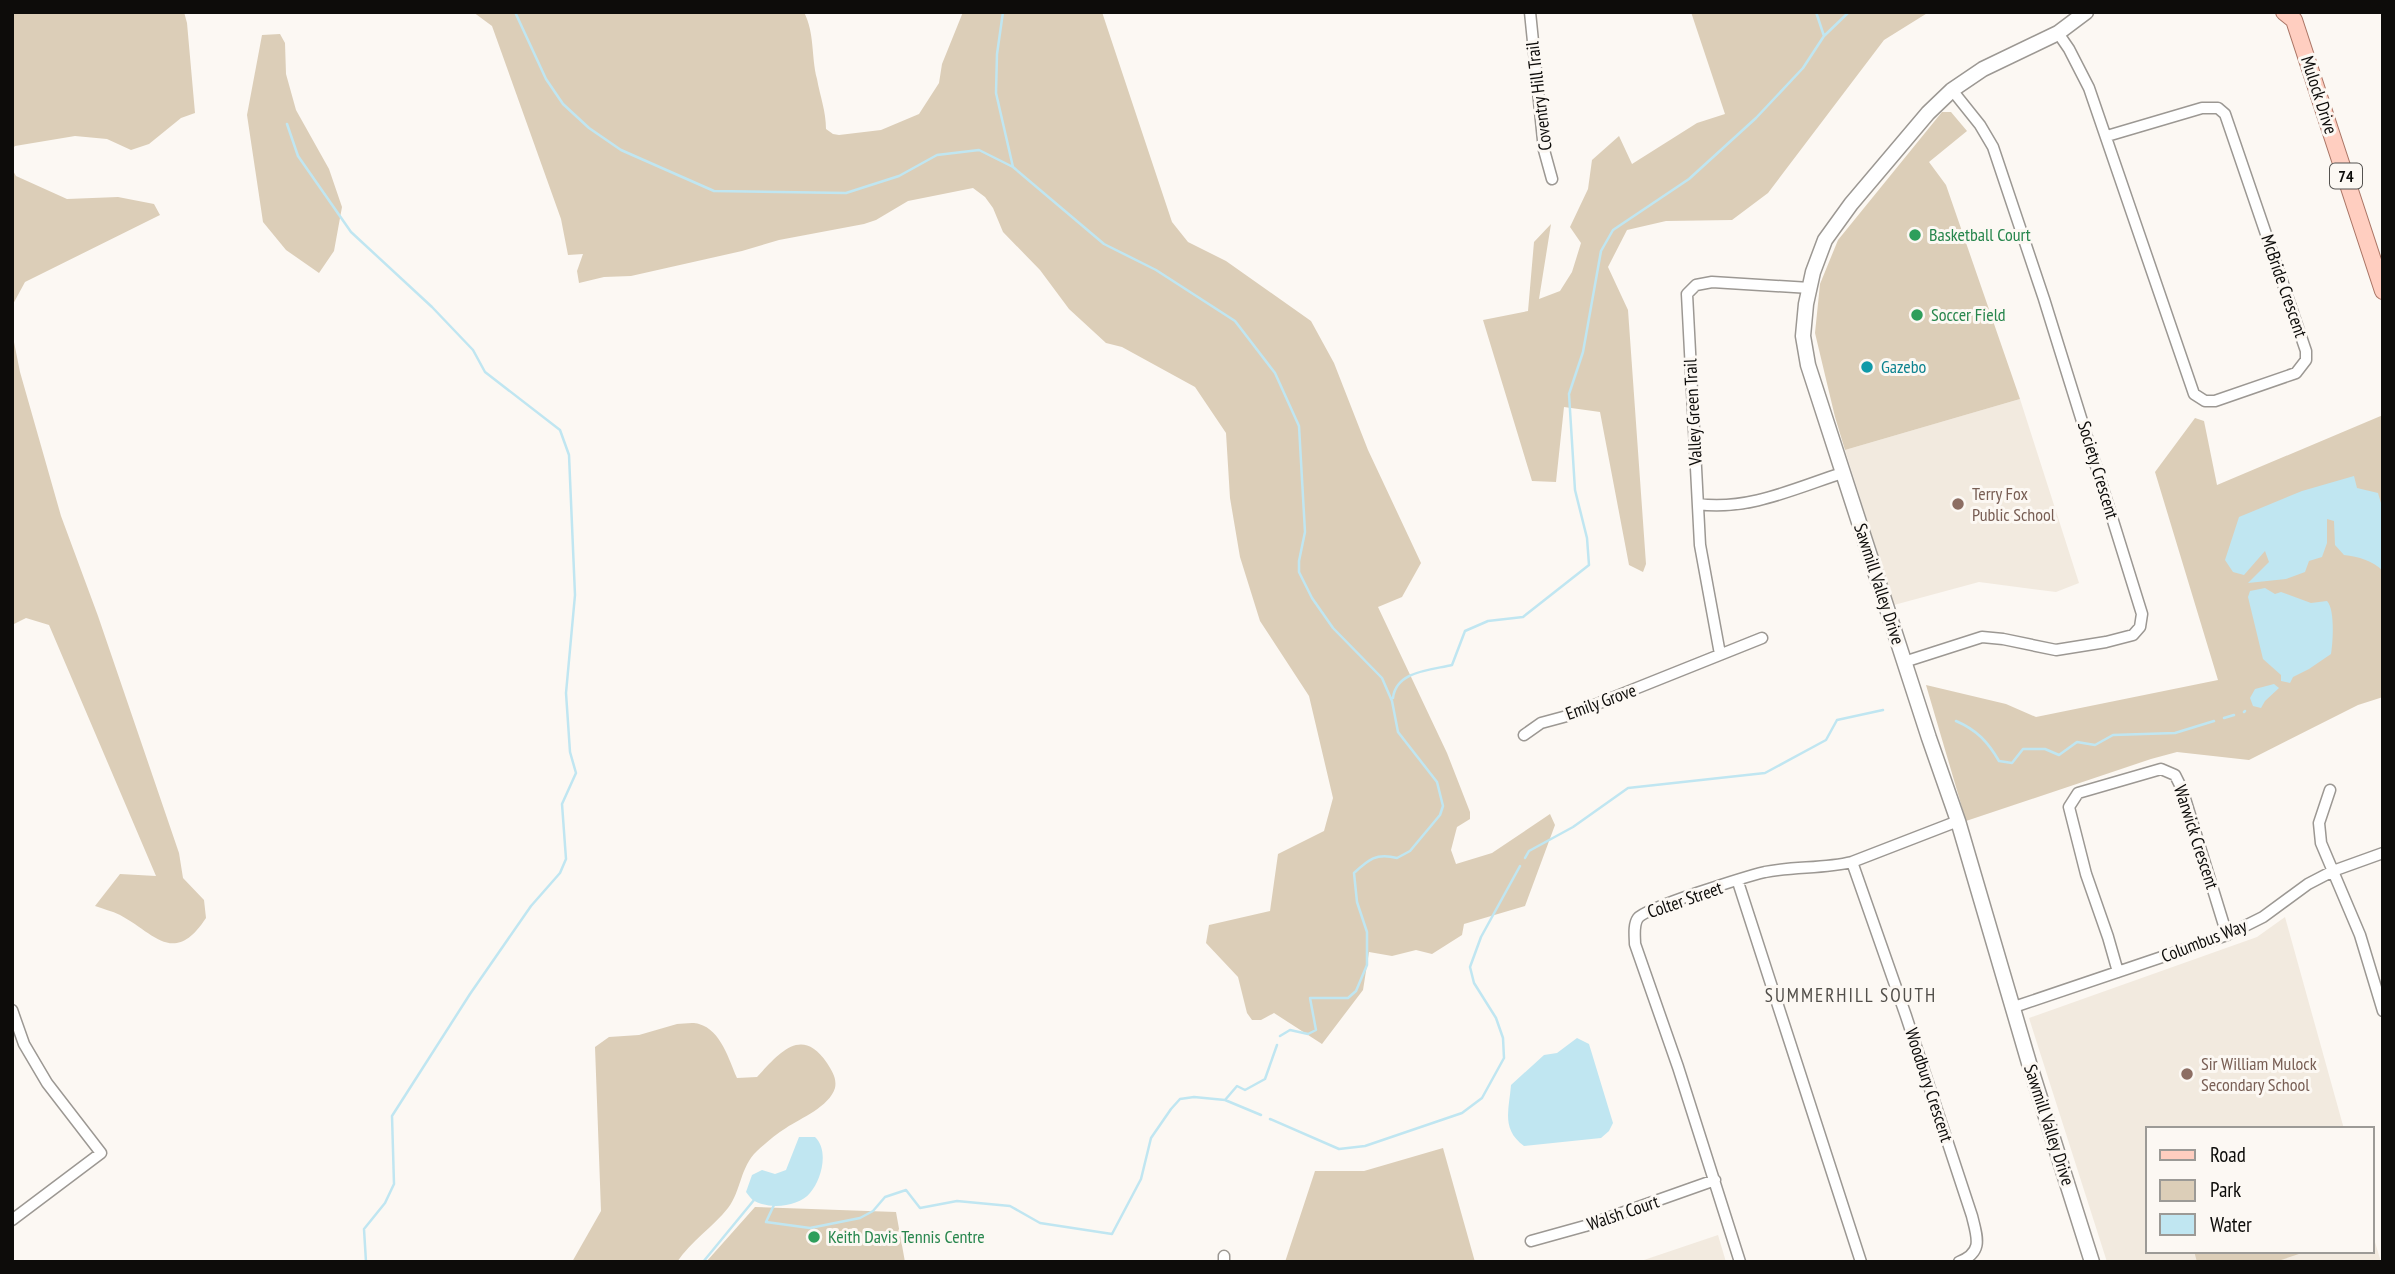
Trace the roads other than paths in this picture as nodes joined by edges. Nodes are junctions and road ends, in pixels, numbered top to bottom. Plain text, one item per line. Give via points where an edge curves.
1 (1530, 12) edge
2 (2086, 12) edge
3 (2292, 15) edge
4 (2058, 33) junction
5 (1952, 90) junction
6 (2107, 136) junction
7 (1552, 179) dead end
8 (1810, 288) junction
9 (2383, 291) edge
10 (1842, 473) junction
11 (1698, 504) junction
12 (1762, 638) dead end
13 (1720, 654) junction
14 (1905, 662) junction
15 (1524, 735) dead end
16 (2330, 790) dead end
17 (1958, 821) junction
18 (2383, 853) edge
19 (1852, 862) junction
20 (2333, 871) junction
21 (1738, 882) junction
22 (2227, 935) junction
23 (2118, 972) junction
24 (2379, 983) edge
25 (2014, 1006) junction
26 (12, 1010) edge
27 (2383, 1011) edge
28 (1715, 1181) junction
29 (12, 1220) edge
30 (1531, 1241) dead end
31 (1740, 1262) edge
32 (1861, 1262) edge
33 (1959, 1262) edge
34 (2092, 1262) edge

1 - 7 street, Coventry Hill Trail via 1544,150
2 - 4 street, Sawmill Valley Drive
3 - 9 main road, Mulock Drive / 74
4 - 5 street, Sawmill Valley Drive via 1983,69
4 - 6 street, McBride Crescent via 2079,66
5 - 8 street, Sawmill Valley Drive via 1825,240
5 - 14 street, Society Crescent via 1993,147 2142,614 2133,635 2106,642 2056,650 1982,637
6 - 6 street, McBride Crescent via 2194,394 2215,401 2296,373 2306,360 2306,351 2225,114 2218,108 2202,108
8 - 10 street, Sawmill Valley Drive via 1803,336 1808,365
8 - 11 street, Valley Green Trail via 1712,282 1696,285 1687,294
10 - 11 street via 1737,505
10 - 14 street, Sawmill Valley Drive
11 - 13 street, Valley Green Trail via 1700,545
12 - 13 street
13 - 15 street, Emily Grove via 1544,722
14 - 17 street, Sawmill Valley Drive
16 - 20 street via 2319,832
17 - 19 street, Colter Street
17 - 25 street, Sawmill Valley Drive
18 - 20 street, Columbus Way
19 - 21 street, Colter Street via 1766,872
19 - 33 street, Woodbury Crescent via 1972,1216 1976,1248
20 - 22 street, Columbus Way
20 - 24 street
21 - 28 street, Colter Street via 1655,907 1638,917 1635,925 1635,944
21 - 32 street
22 - 23 street, Columbus Way
22 - 23 street, Warwick Crescent via 2175,775 2161,769 2078,793 2069,807
23 - 25 street, Columbus Way
24 - 27 street
25 - 34 street, Sawmill Valley Drive
26 - 29 street via 24,1044 47,1083 101,1153
28 - 30 street, Walsh Court
28 - 31 street, Colter Street

